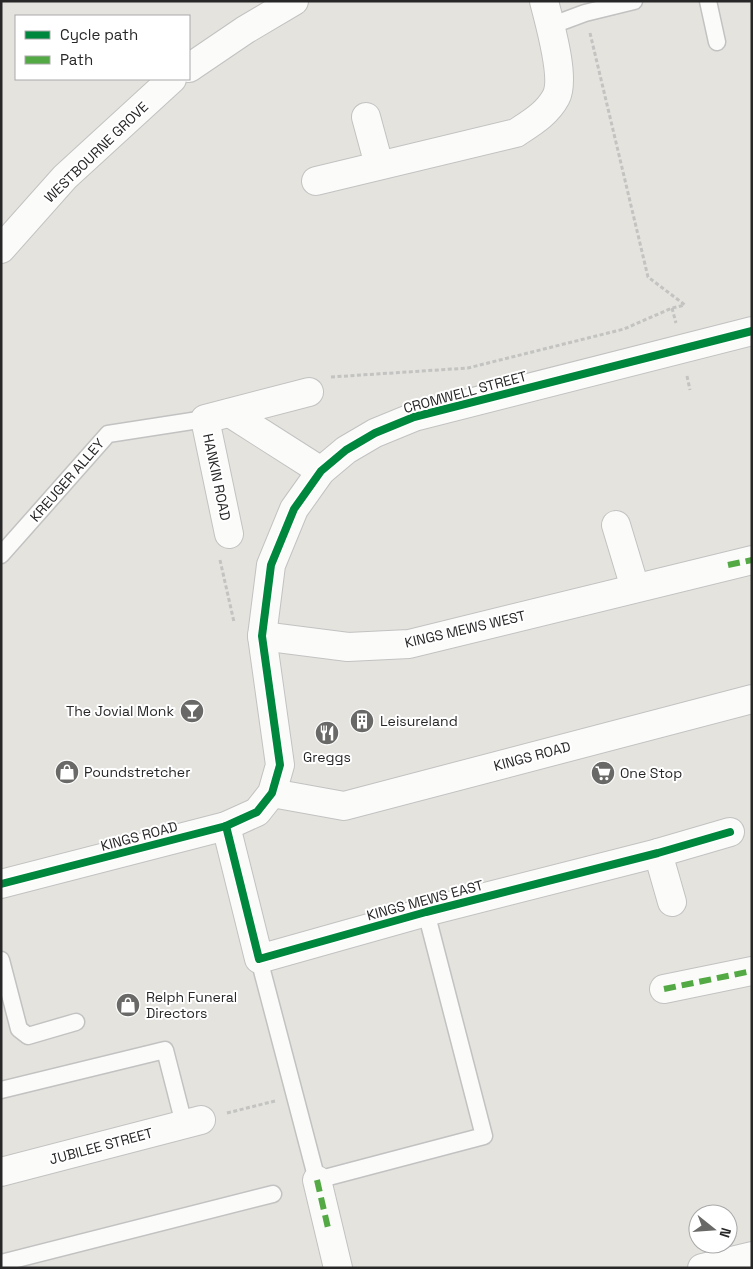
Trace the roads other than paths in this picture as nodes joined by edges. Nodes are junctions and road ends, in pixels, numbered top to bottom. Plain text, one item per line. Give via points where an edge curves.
1 (294, 1) edge
2 (634, 1) edge
3 (708, 1) edge
4 (547, 14) edge
5 (717, 42) dead end
6 (190, 67) edge
7 (171, 80) edge
8 (366, 117) dead end
9 (379, 165) junction
10 (316, 181) dead end
11 (1, 249) edge
12 (752, 332) edge
13 (309, 392) road end
14 (218, 416) junction
15 (321, 471) junction
16 (616, 525) dead end
17 (229, 534) road end
18 (1, 555) edge
19 (740, 562) edge
20 (635, 588) junction
21 (262, 636) junction
22 (752, 699) edge
23 (272, 793) junction
24 (226, 826) junction
25 (730, 832) dead end
26 (658, 853) junction
27 (1, 884) edge
28 (672, 902) dead end
29 (426, 912) junction
30 (259, 959) junction
31 (1, 960) edge
32 (752, 971) edge
33 (664, 989) dead end
34 (76, 1022) dead end
35 (1, 1090) edge
36 (192, 1122) joint
37 (1, 1172) edge
38 (317, 1180) junction
39 (273, 1194) dead end
40 (752, 1256) edge
41 (1, 1263) edge
42 (331, 1266) edge
43 (702, 1268) edge

1 - 6 street
2 - 4 lane via 586,13
3 - 5 lane
4 - 9 street via 558,60 557,96 539,118 516,133
7 - 11 street, WESTBOURNE GROVE via 65,177
8 - 9 street
9 - 10 street
12 - 15 street, CROMWELL STREET via 414,418 375,433 346,450
13 - 14 street
14 - 15 street
14 - 17 street, HANKIN ROAD
14 - 18 lane, KREUGER ALLEY via 108,434
15 - 21 street, CROMWELL STREET via 294,508 270,565
16 - 20 street
19 - 20 street, KINGS MEWS WEST
20 - 21 street, KINGS MEWS WEST via 409,644 348,647
21 - 23 street, CROMWELL STREET via 280,765
22 - 23 street, KINGS ROAD via 344,806
23 - 24 street, KINGS ROAD via 257,812
24 - 27 street, KINGS ROAD
24 - 30 street
25 - 26 street, KINGS MEWS EAST
26 - 28 street
26 - 29 street, KINGS MEWS EAST
29 - 30 street, KINGS MEWS EAST
29 - 38 lane via 484,1136
30 - 38 lane
31 - 34 lane via 22,1033 28,1036
32 - 33 street
35 - 36 lane via 165,1050
36 - 37 street, JUBILEE STREET
38 - 42 street via 328,1228
39 - 41 lane
40 - 43 street

